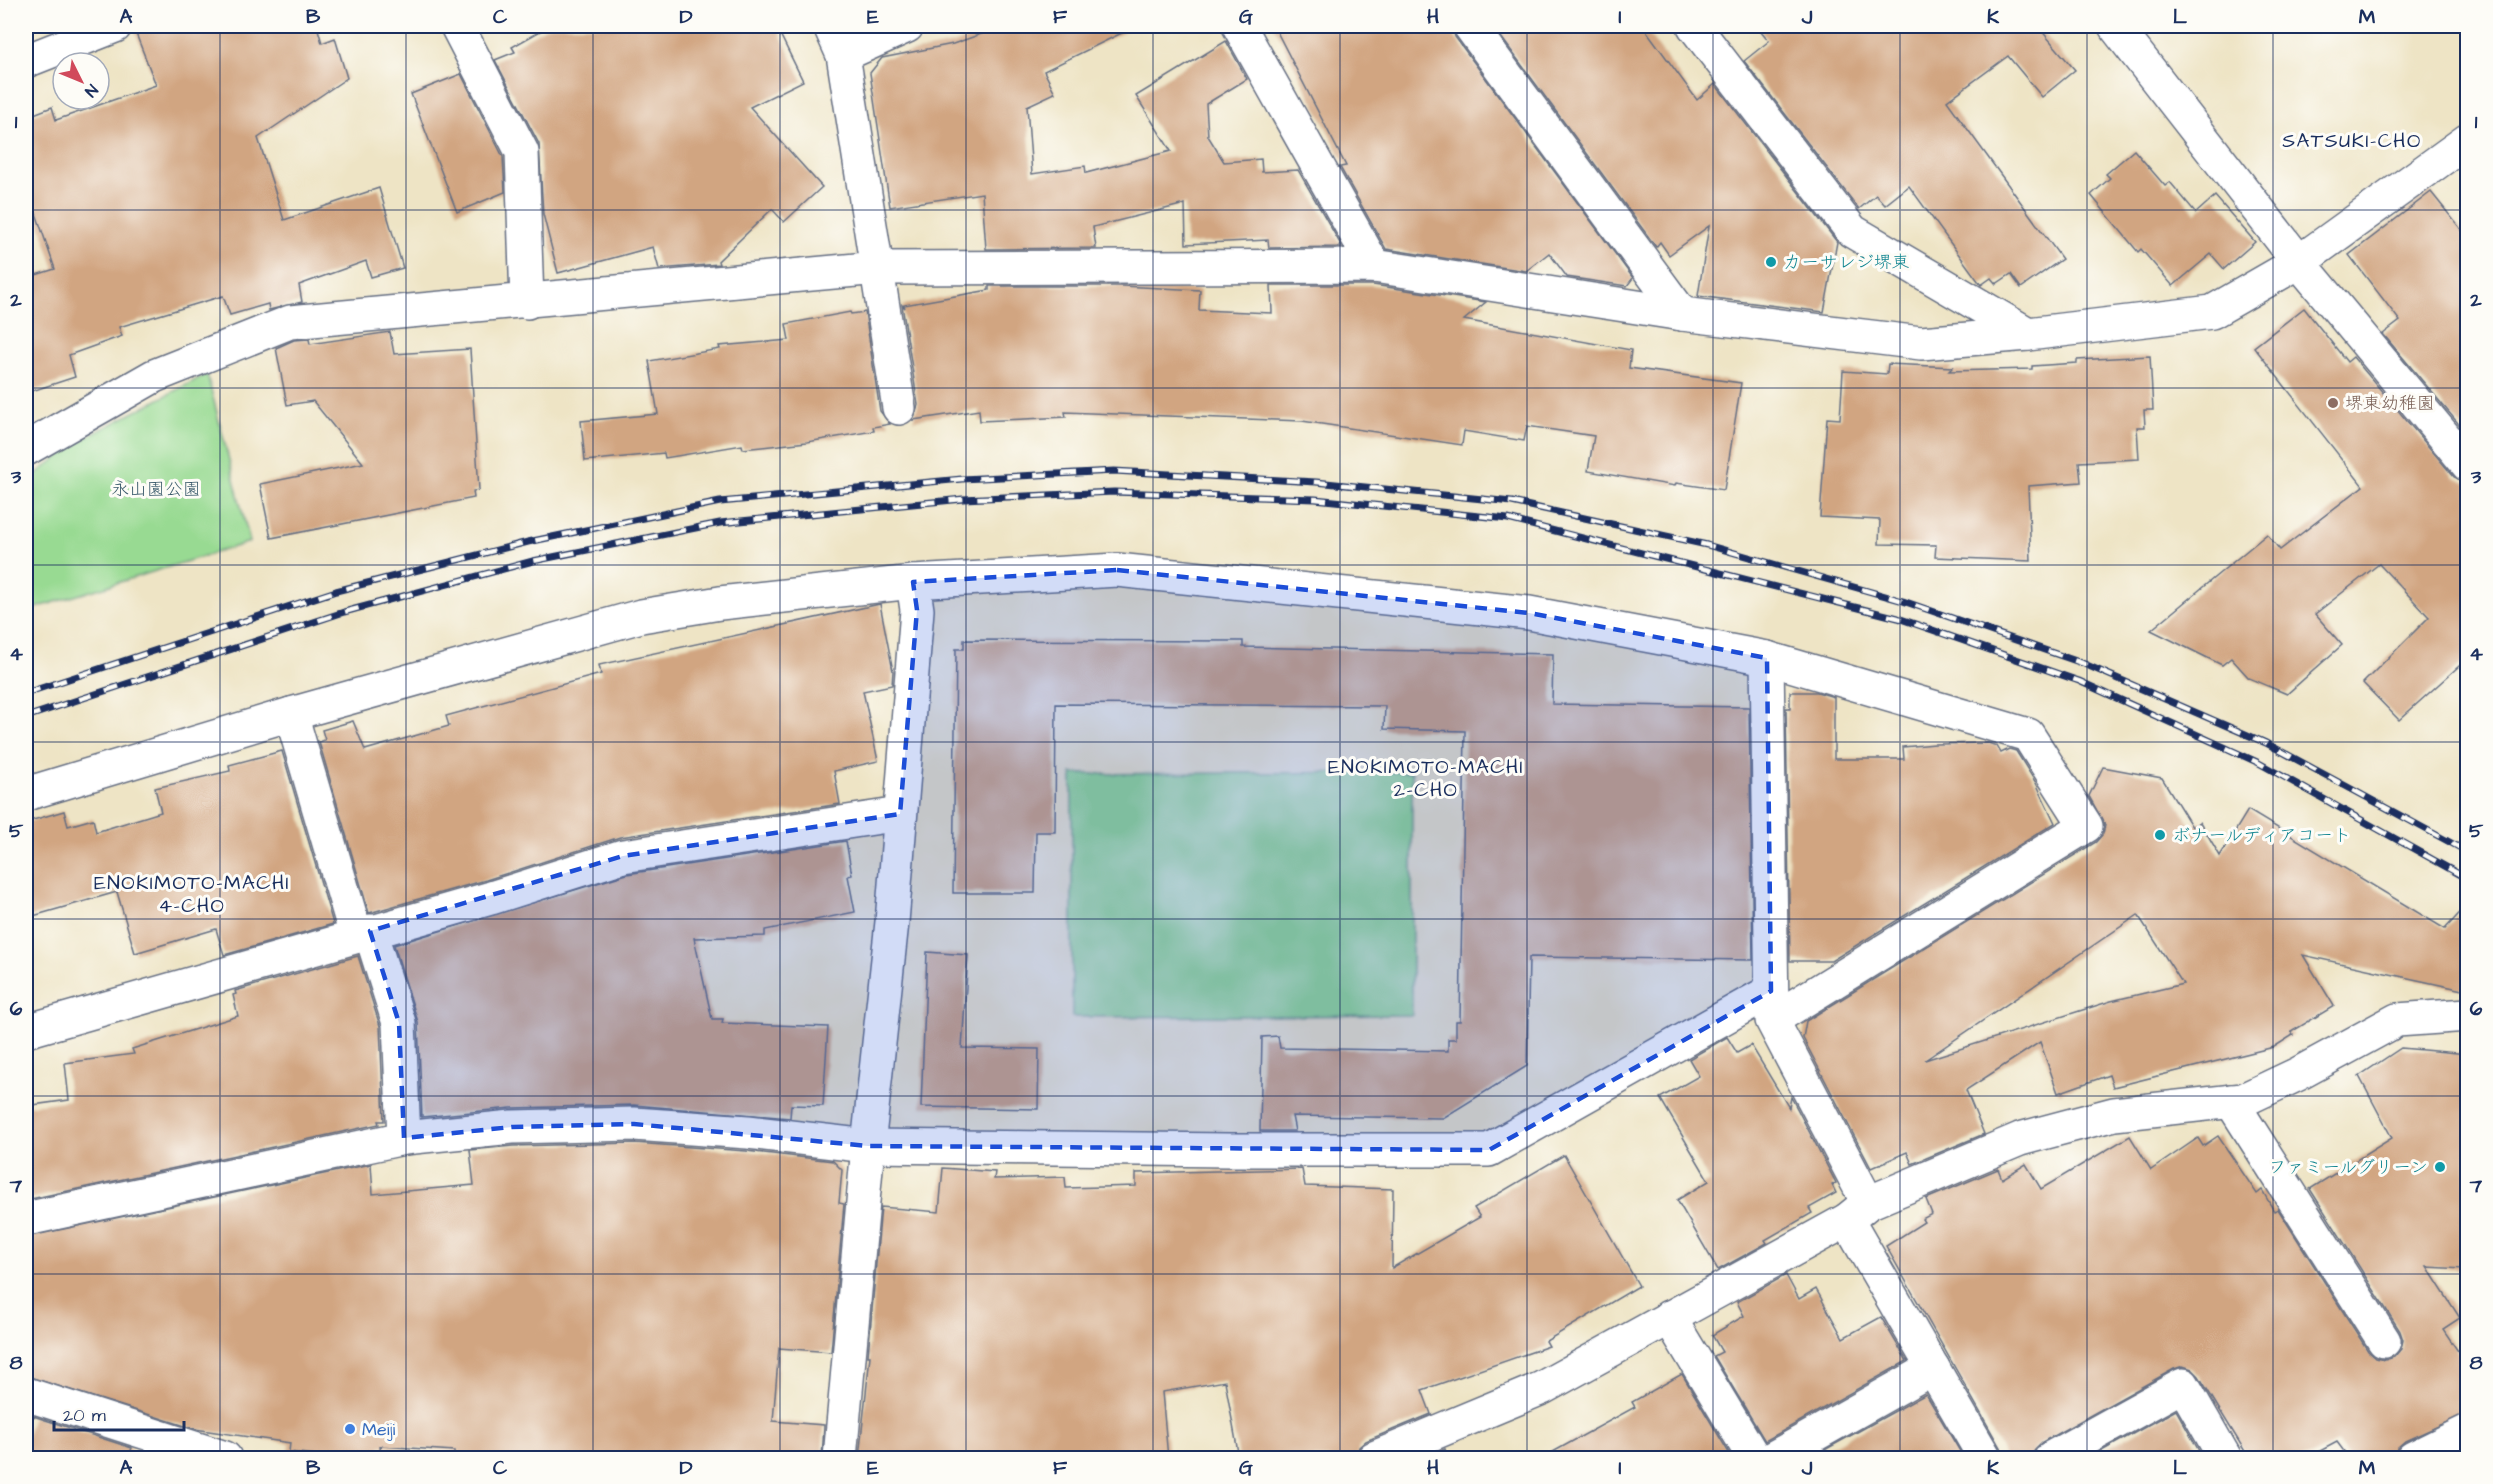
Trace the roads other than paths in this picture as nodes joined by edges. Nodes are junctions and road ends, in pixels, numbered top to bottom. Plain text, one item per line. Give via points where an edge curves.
1 (115, 26) edge
2 (457, 26) edge
3 (830, 26) edge
4 (907, 26) edge
5 (1239, 26) edge
6 (1470, 26) edge
7 (1694, 26) edge
8 (2115, 26) edge
9 (843, 55) junction
10 (26, 61) edge
11 (2468, 140) edge
12 (2299, 262) junction
13 (1374, 266) junction
14 (878, 268) junction
15 (527, 302) junction
16 (1682, 314) junction
17 (2028, 334) junction
18 (899, 408) dead end
19 (26, 449) edge
20 (2468, 465) edge
21 (912, 582) junction
22 (1767, 658) junction
23 (291, 714) junction
24 (26, 794) edge
25 (900, 814) junction
26 (363, 933) junction
27 (1772, 1005) junction
28 (2468, 1016) edge
29 (26, 1031) edge
30 (2230, 1101) junction
31 (404, 1138) junction
32 (868, 1146) junction
33 (1857, 1211) junction
34 (26, 1219) edge
35 (1669, 1317) junction
36 (2384, 1341) dead end
37 (1933, 1368) junction
38 (26, 1394) edge
39 (2468, 1431) edge
40 (225, 1458) edge
41 (840, 1458) edge
42 (1374, 1458) edge
43 (1754, 1458) edge
44 (1773, 1458) edge
45 (1985, 1458) edge
46 (2051, 1458) edge
47 (2225, 1458) edge
48 (2413, 1458) edge

1 - 10 street
2 - 15 street via 522,152
3 - 9 street
4 - 9 street
5 - 13 street
6 - 16 street
7 - 17 street via 1852,231
8 - 12 street
9 - 14 street
11 - 12 street
12 - 17 street via 2212,312
12 - 20 street
13 - 14 street
13 - 16 street
14 - 15 street
14 - 18 street
15 - 19 street via 290,322 154,376
16 - 17 street via 1921,343
21 - 22 street via 1117,570 1529,613
21 - 23 street via 720,603 641,616
21 - 25 street via 918,610
22 - 27 street
22 - 27 street via 2028,735 2086,826
23 - 24 street
23 - 26 street
25 - 26 street via 623,856
25 - 32 street
26 - 29 street
26 - 31 street via 399,1023
27 - 32 street via 1489,1150
27 - 33 street
28 - 30 street via 2397,1020 2298,1074 2243,1100
30 - 33 street via 2114,1114 2020,1139
30 - 36 street
31 - 32 street via 512,1127 634,1124
31 - 34 street
32 - 41 street
33 - 35 street
33 - 37 street
35 - 42 street via 1542,1388
35 - 43 street
37 - 44 street
37 - 45 street
38 - 40 street
39 - 48 street
46 - 47 street via 2183,1384

